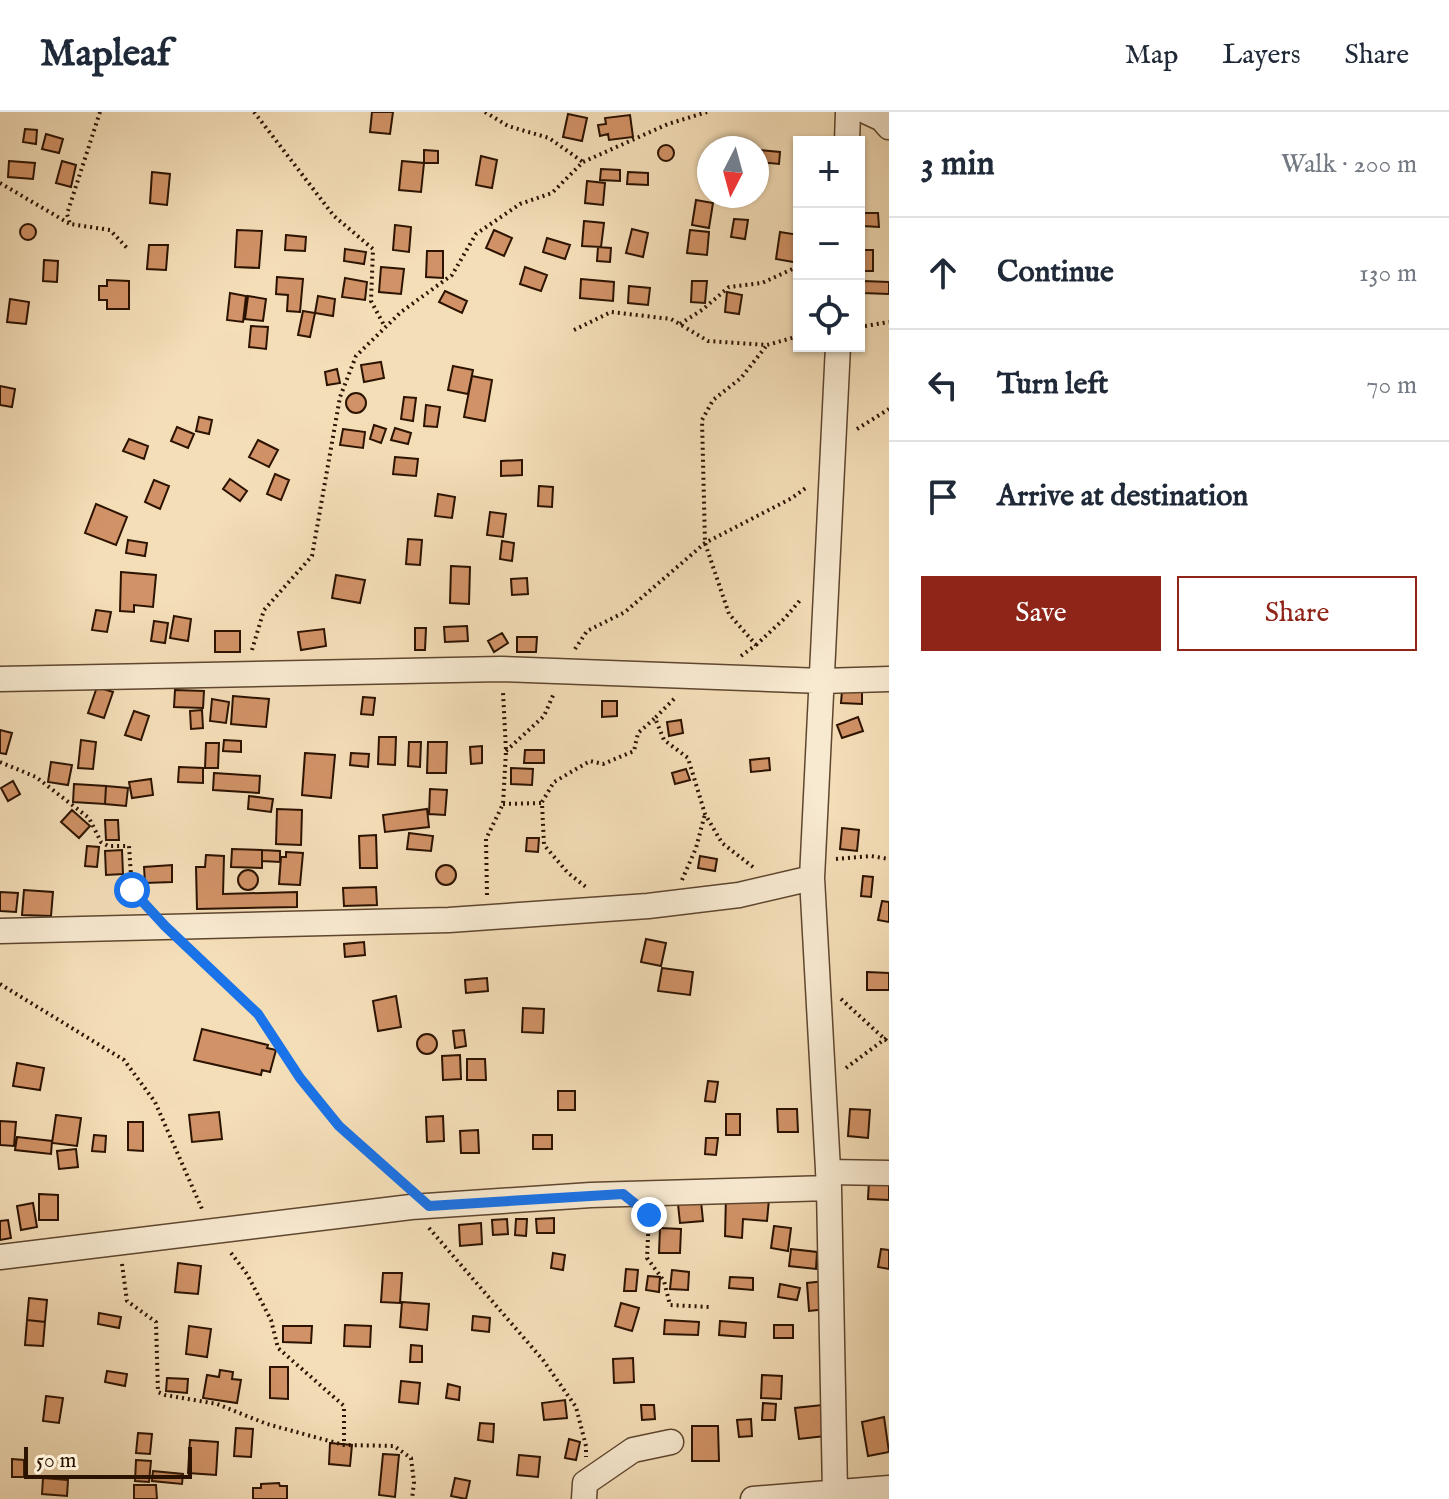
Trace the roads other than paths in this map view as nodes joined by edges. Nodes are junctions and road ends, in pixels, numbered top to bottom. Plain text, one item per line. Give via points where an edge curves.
1 (848, 112) edge
2 (867, 112) edge
3 (889, 127) edge
4 (847, 136) edge
5 (838, 352) edge
6 (0, 679) edge
7 (889, 679) edge
8 (822, 681) junction
9 (812, 878) junction
10 (0, 931) edge
11 (889, 1173) edge
12 (829, 1180) junction
13 (0, 1257) edge
14 (671, 1442) dead end
15 (889, 1488) edge
16 (584, 1491) edge
17 (835, 1492) junction
18 (753, 1499) edge

1 - 4 street
2 - 3 street
5 - 8 street
6 - 8 street via 501,669
7 - 8 street
8 - 9 street
9 - 10 street via 739,895 488,917
9 - 12 street
11 - 12 street
12 - 13 street via 420,1207
12 - 17 street
14 - 16 street via 633,1450
15 - 17 street
17 - 18 street

